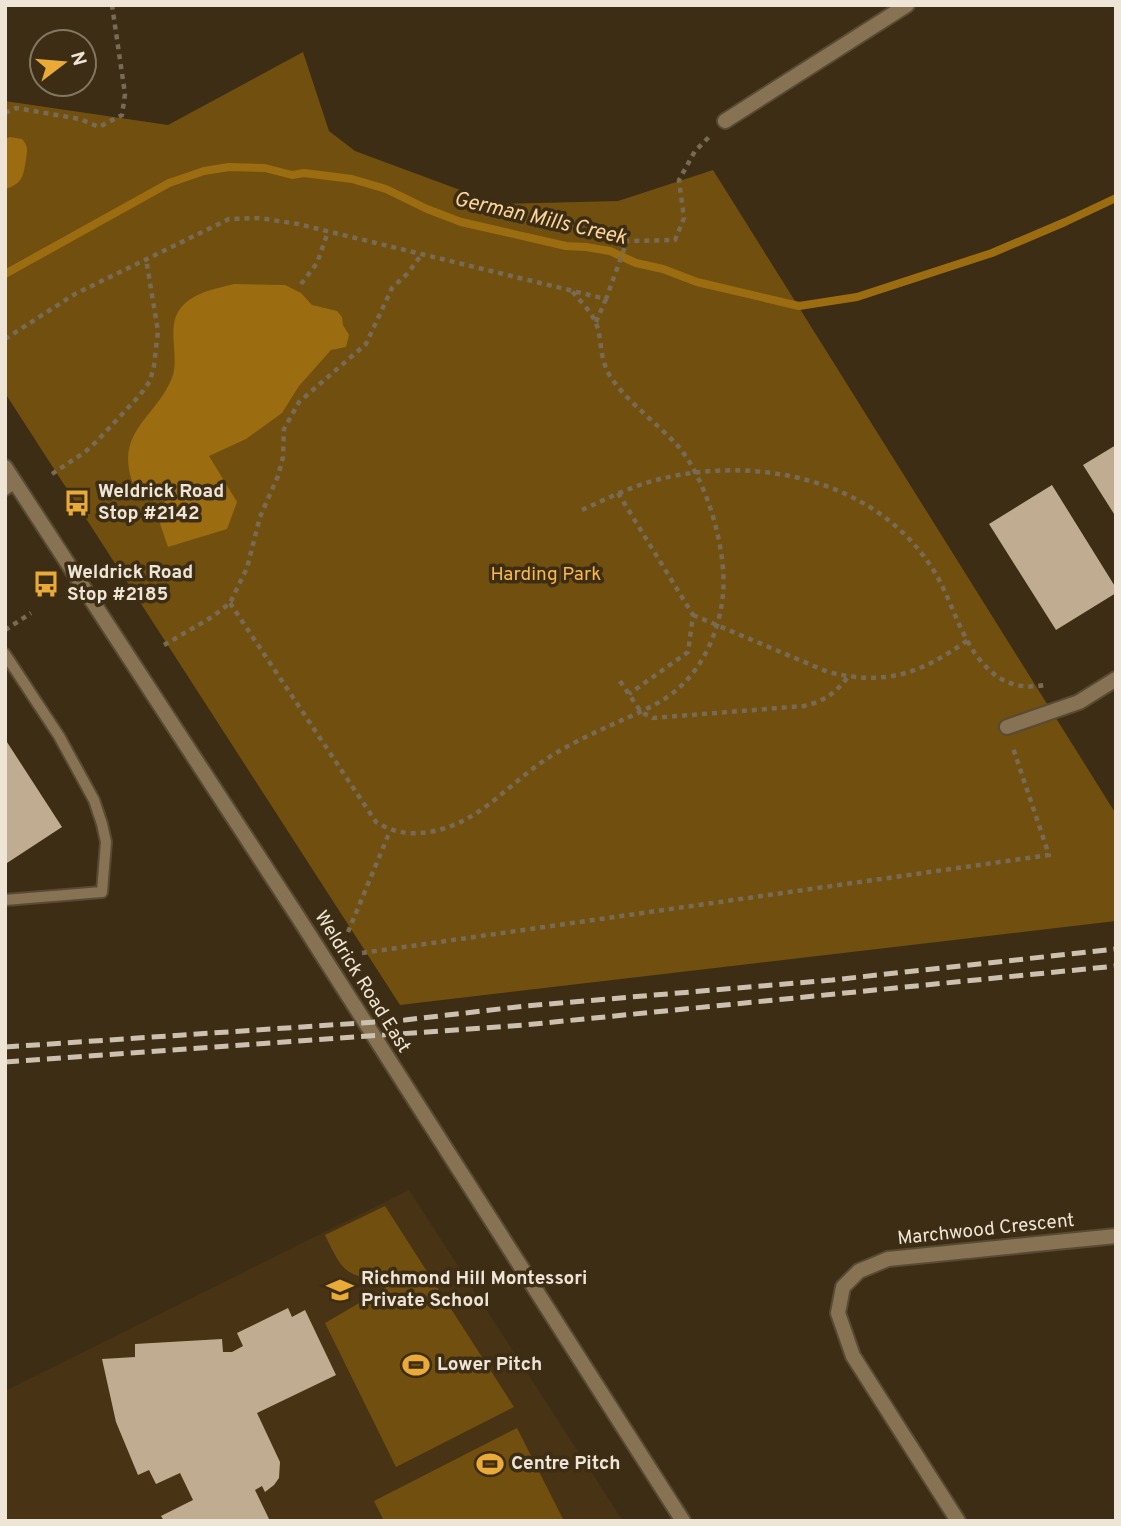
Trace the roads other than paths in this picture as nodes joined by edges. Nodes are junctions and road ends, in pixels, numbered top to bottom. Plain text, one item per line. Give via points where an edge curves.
1 (907, 5) edge
2 (724, 121) road end
3 (5, 467) edge
4 (10, 487) edge
5 (5, 654) edge
6 (1116, 678) edge
7 (1007, 727) road end
8 (5, 900) edge
9 (1116, 1236) edge
10 (683, 1521) edge
11 (958, 1521) edge

1 - 2 street
3 - 4 street, Weldrick Road East
4 - 10 street, Weldrick Road East via 298,917
5 - 8 lane via 94,800 106,842 102,892
6 - 7 street via 1079,702
9 - 11 street, Marchwood Crescent via 888,1259 859,1271 843,1287 838,1313 853,1356

